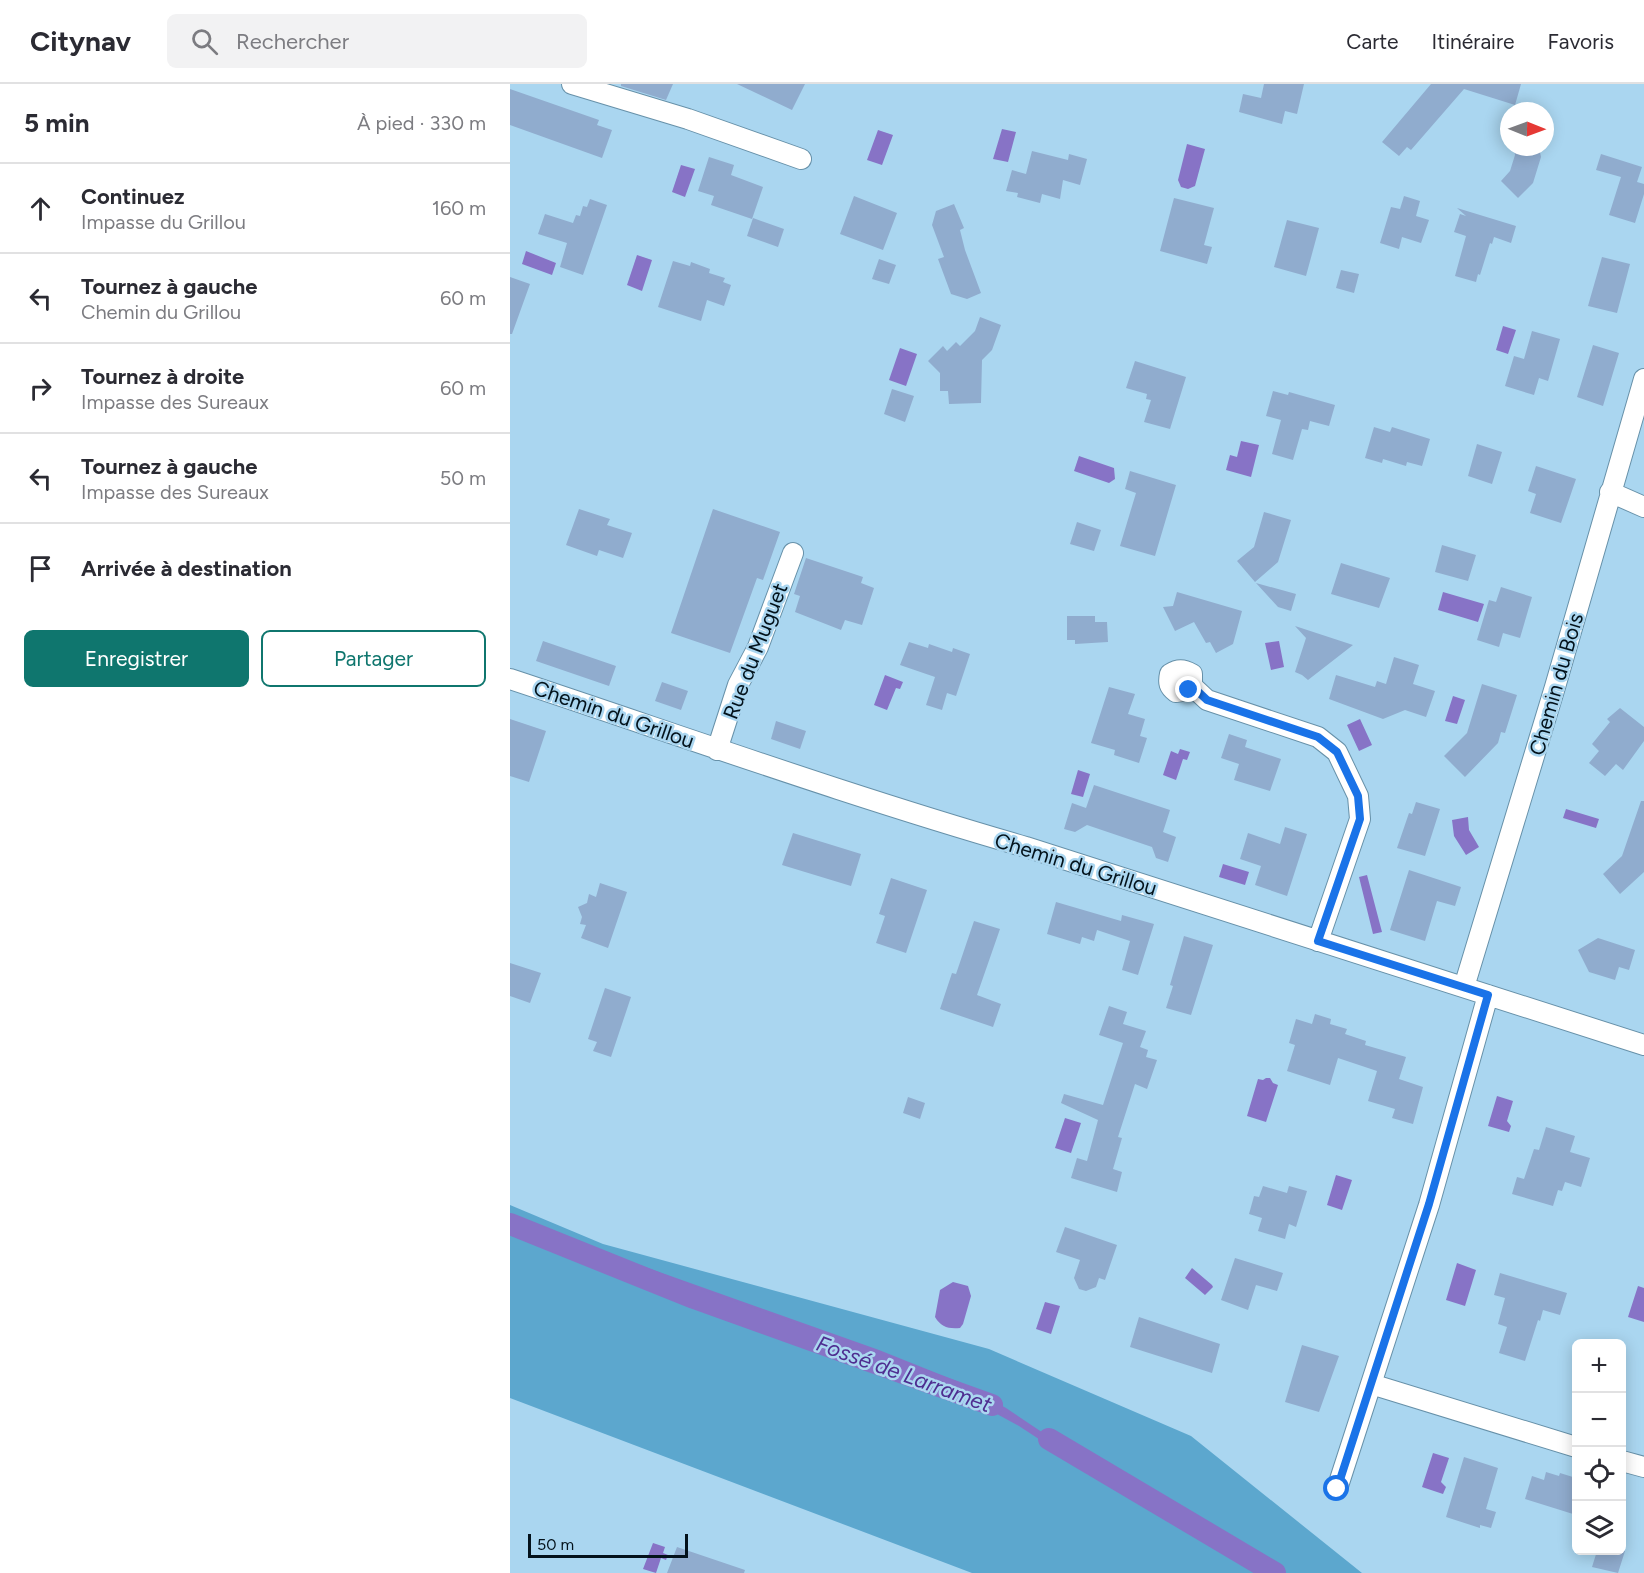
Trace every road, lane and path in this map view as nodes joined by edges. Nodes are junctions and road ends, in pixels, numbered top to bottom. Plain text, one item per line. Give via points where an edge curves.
1 (572, 84) edge
2 (801, 159) dead end
3 (1644, 379) edge
4 (1610, 492) junction
5 (1644, 507) edge
6 (792, 553) dead end
7 (510, 679) edge
8 (1192, 686) dead end
9 (717, 750) junction
10 (1318, 941) junction
11 (1464, 987) junction
12 (1488, 995) junction
13 (1644, 1045) edge
14 (1371, 1384) junction
15 (1572, 1446) edge
16 (1626, 1462) edge
17 (1644, 1467) edge
18 (1337, 1489) dead end

1 - 2 street
3 - 4 street, Chemin du Bois
4 - 5 street
4 - 11 street, Chemin du Bois
6 - 9 street, Rue du Muguet via 758,647 738,685
7 - 9 street, Chemin du Grillou
8 - 10 street via 1207,700 1318,737 1337,752 1358,796 1360,819
9 - 10 street, Chemin du Grillou
10 - 11 street, Chemin du Grillou
11 - 12 street, Chemin du Grillou
12 - 13 street, Chemin du Grillou
12 - 14 street via 1429,1204
14 - 15 street
14 - 18 street
16 - 17 street

